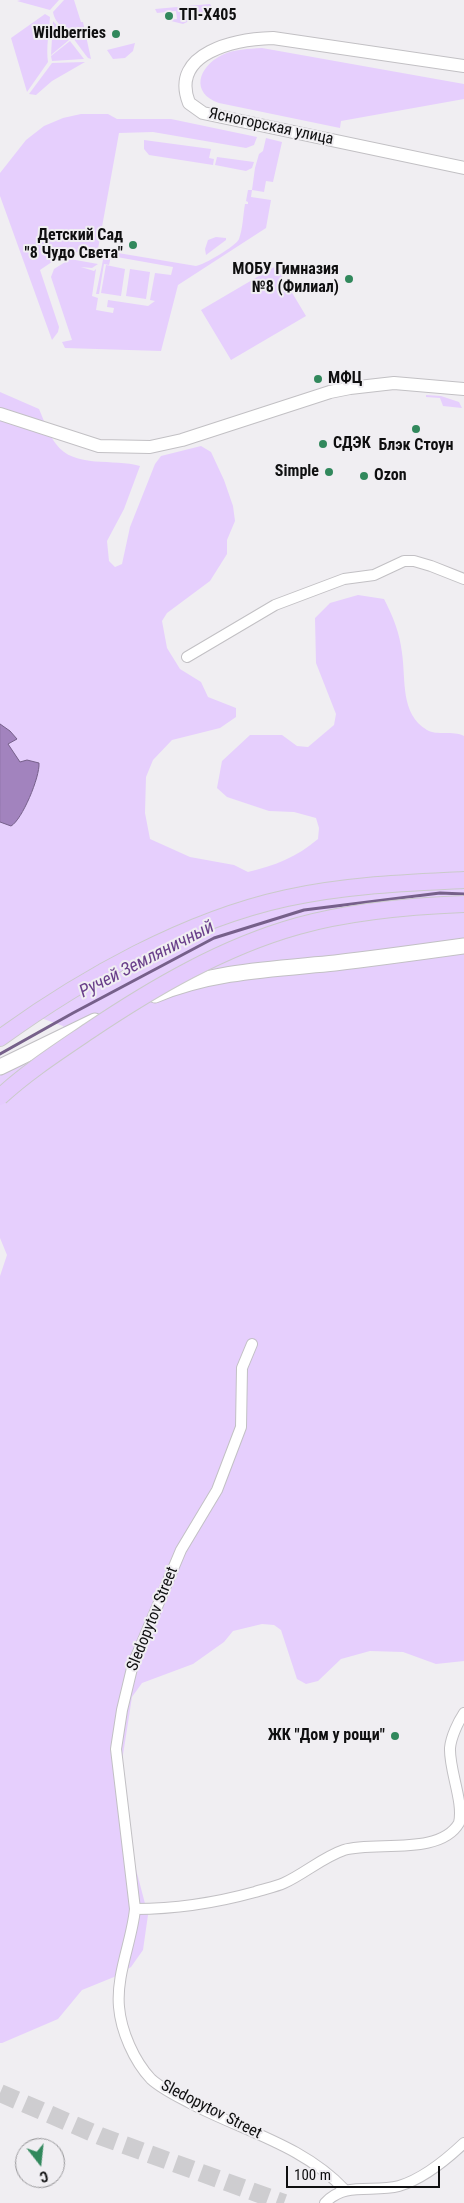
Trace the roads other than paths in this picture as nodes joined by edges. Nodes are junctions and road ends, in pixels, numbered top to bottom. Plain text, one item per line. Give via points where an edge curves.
1 (464, 66) edge
2 (464, 168) edge
3 (464, 389) edge
4 (0, 414) edge
5 (464, 579) edge
6 (187, 657) dead end
7 (464, 880) edge
8 (464, 904) edge
9 (464, 946) edge
10 (0, 1038) edge
11 (0, 1067) edge
12 (0, 1097) edge
13 (252, 1344) dead end
14 (464, 1713) edge
15 (135, 1909) junction
16 (464, 2143) edge
17 (345, 2190) junction
18 (325, 2203) edge

1 - 2 street, Ясногорская улица via 273,38 256,39 219,46 207,53 190,70 186,86 189,103 203,113
3 - 4 street via 394,384 350,388 150,447 99,446
5 - 6 street via 431,566 404,561 374,575 344,580 275,605
7 - 10 main road via 340,890 247,908 192,929 109,969
8 - 12 main road, bridge via 384,911 309,924 234,949 126,1006 38,1066
9 - 11 main road via 243,972 190,983 133,1004
13 - 15 street, Sledopytov Street via 242,1368 241,1427 217,1490 181,1550 133,1664 122,1710 116,1749
14 - 15 street via 450,1749 462,1807 460,1821 448,1833 420,1844 342,1851 282,1884 229,1899 199,1905
15 - 17 street, Sledopytov Street via 121,1976 119,2005 136,2058 151,2079 202,2110 309,2158
16 - 17 street via 435,2167 400,2186
17 - 18 street

